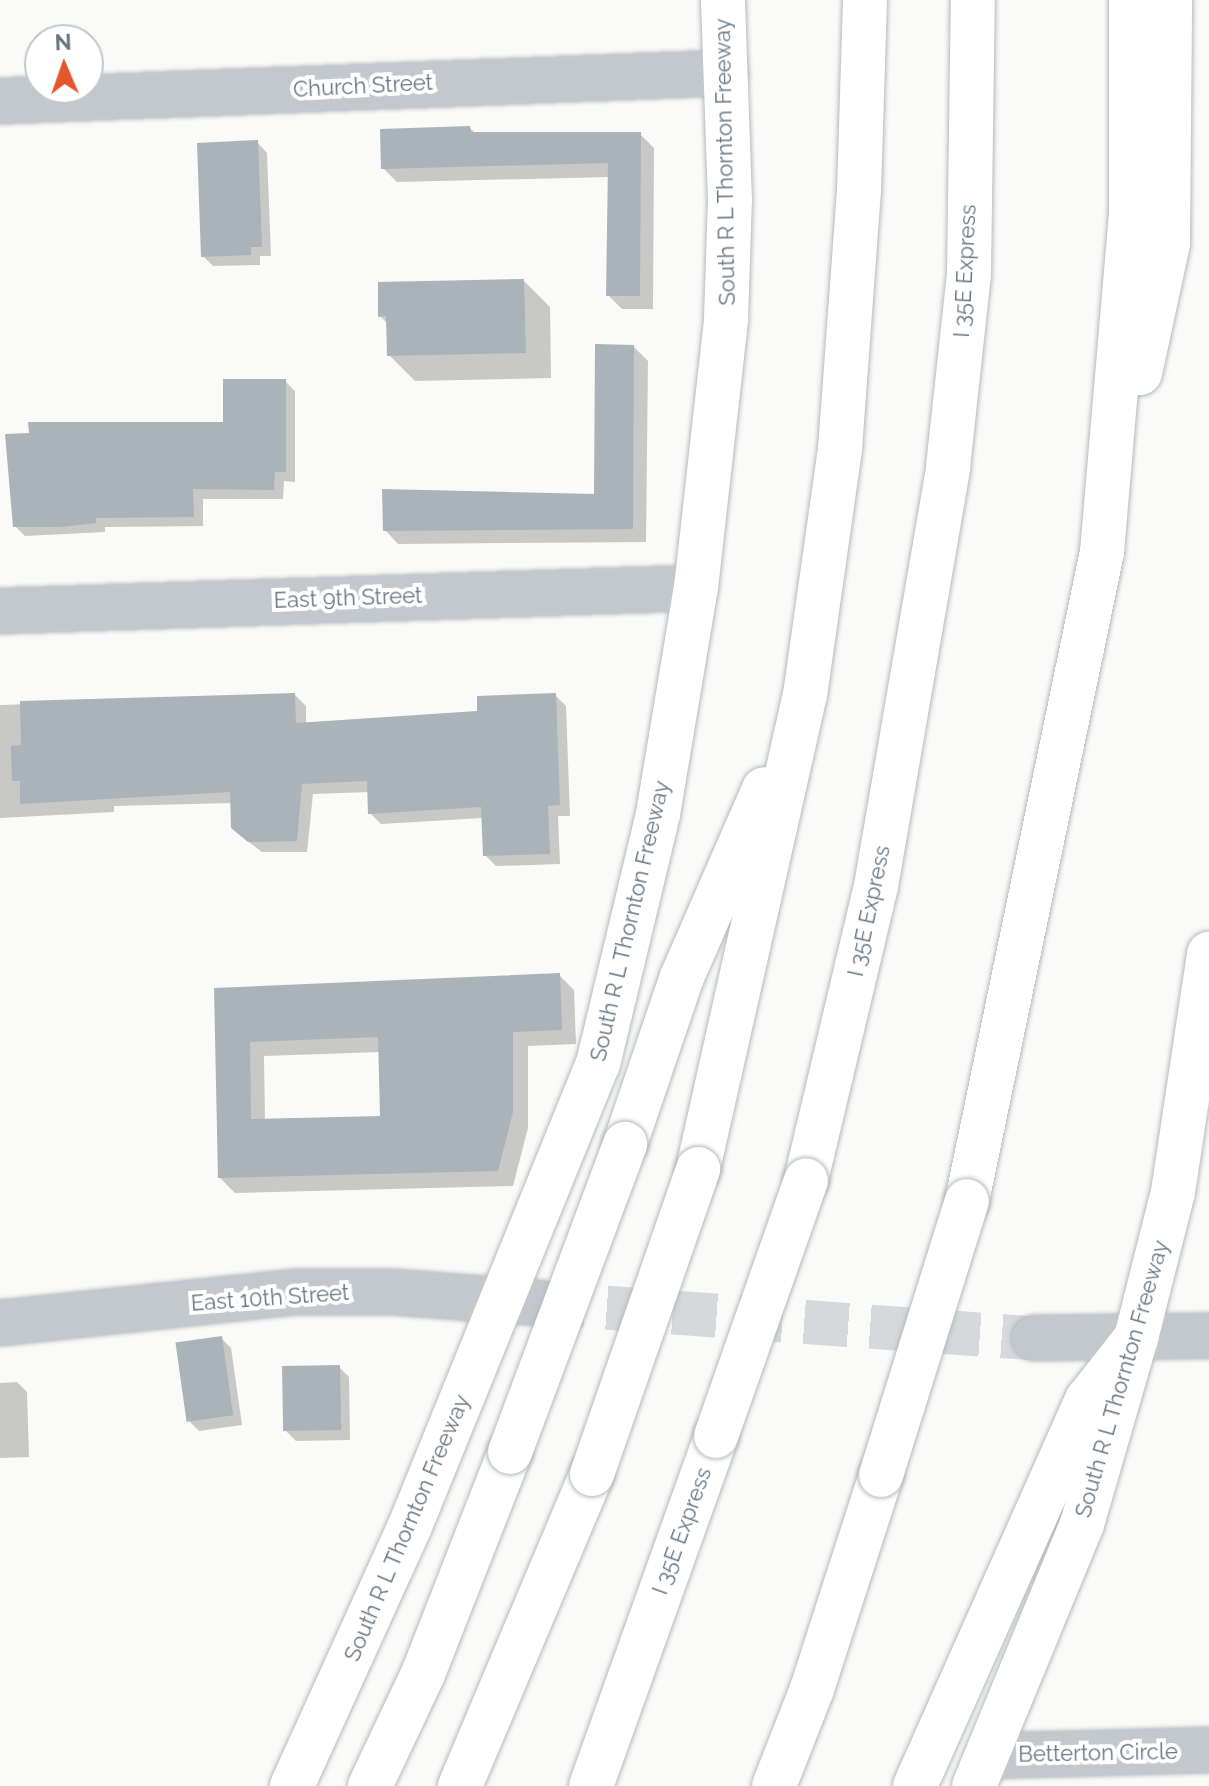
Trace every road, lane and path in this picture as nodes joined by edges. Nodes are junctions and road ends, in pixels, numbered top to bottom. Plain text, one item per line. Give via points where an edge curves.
1 (723, 0) edge
2 (865, 0) edge
3 (973, 0) edge
4 (1131, 0) edge
5 (1170, 0) edge
6 (726, 73) junction
7 (0, 101) edge
8 (1102, 552) junction
9 (696, 588) junction
10 (0, 611) edge
11 (805, 695) junction
12 (1209, 954) edge
13 (523, 1301) junction
14 (0, 1323) edge
15 (1209, 1336) edge
16 (1034, 1338) tunnel mouth
17 (1136, 1338) junction
18 (1209, 1750) edge
19 (981, 1771) edge
20 (292, 1786) edge
21 (370, 1786) edge
22 (460, 1786) edge
23 (591, 1786) edge
24 (774, 1786) edge
25 (915, 1786) edge

1 - 6 main road, South R L Thornton Freeway
2 - 11 main road via 859,191 840,449
3 - 23 main road, I 35E Express, bridge via 969,274 948,467 876,886 806,1180
4 - 8 main road via 1131,212
5 - 8 main road via 1168,243
6 - 7 street, Church Street
6 - 9 main road, South R L Thornton Freeway via 726,319
8 - 24 main road, bridge via 967,1201 812,1689
9 - 10 street, East 9th Street
9 - 13 main road, South R L Thornton Freeway via 658,814 598,1064
11 - 21 main road, bridge via 682,977 510,1452 423,1674
11 - 22 main road, bridge via 698,1169 592,1474
12 - 17 main road, South R L Thornton Freeway via 1173,1192
13 - 14 street, East 10th Street via 296,1292
13 - 20 main road, South R L Thornton Freeway via 410,1526
15 - 17 street
16 - 17 street
17 - 19 main road, South R L Thornton Freeway via 1082,1524
17 - 25 main road via 1087,1400
18 - 19 street, Betterton Circle

